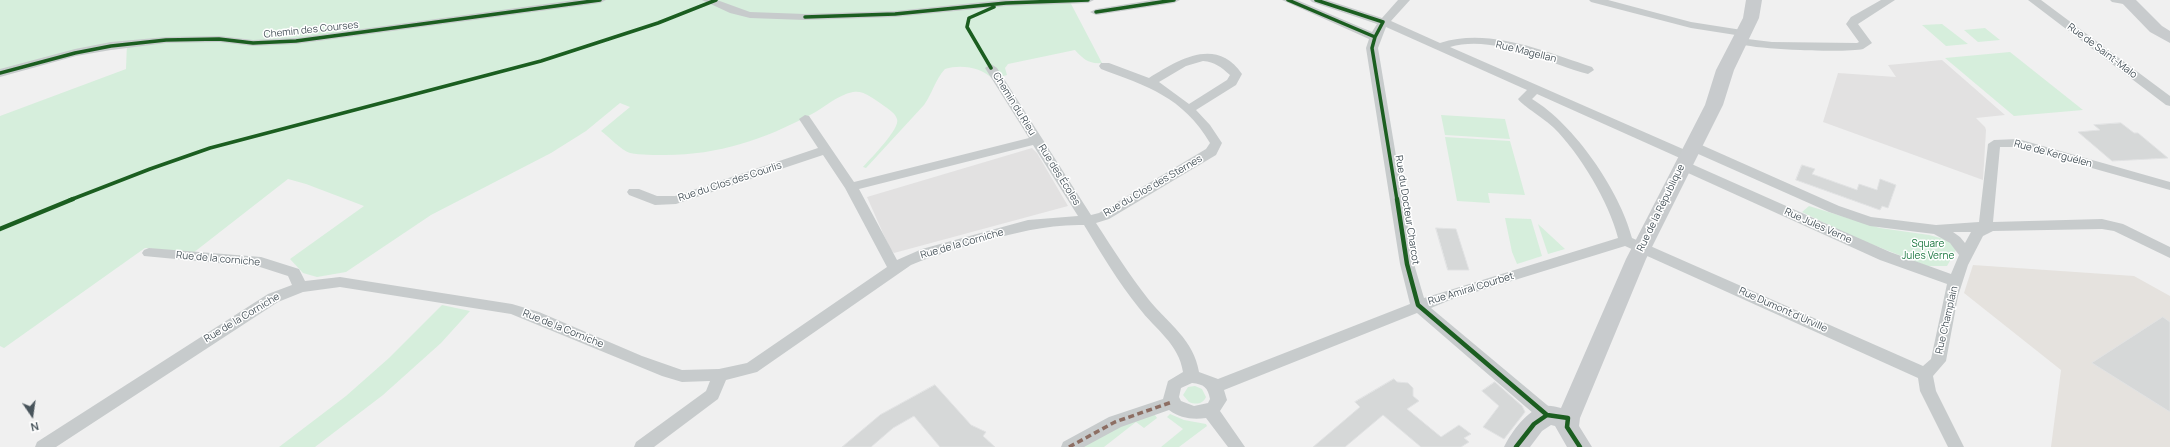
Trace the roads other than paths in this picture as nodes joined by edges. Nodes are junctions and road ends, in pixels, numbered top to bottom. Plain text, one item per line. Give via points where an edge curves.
1 (600, 0) edge
2 (708, 0) edge
3 (1088, 0) edge
4 (1174, 0) edge
5 (1288, 0) edge
6 (1316, 0) edge
7 (1404, 0) edge
8 (1595, 0) edge
9 (1754, 0) edge
10 (1889, 0) edge
11 (2034, 0) edge
12 (2124, 1) edge
13 (1096, 12) dead end
14 (1383, 22) junction
15 (2168, 36) edge
16 (1374, 37) junction
17 (1740, 37) junction
18 (1440, 47) junction
19 (1105, 66) dead end
20 (991, 68) dead end
21 (1588, 70) dead end
22 (0, 74) edge
23 (1149, 83) junction
24 (1535, 90) junction
25 (2170, 102) edge
26 (1188, 110) junction
27 (805, 120) dead end
28 (1037, 140) junction
29 (826, 150) junction
30 (1687, 155) junction
31 (2170, 186) edge
32 (851, 187) junction
33 (634, 192) dead end
34 (1806, 198) junction
35 (1792, 214) junction
36 (1088, 221) junction
37 (1990, 227) junction
38 (1937, 230) junction
39 (1634, 244) junction
40 (2170, 253) edge
41 (149, 254) dead end
42 (1967, 255) junction
43 (897, 267) junction
44 (1956, 282) junction
45 (300, 287) junction
46 (1418, 305) junction
47 (1925, 374) junction
48 (718, 375) junction
49 (1192, 377) junction
50 (1215, 387) junction
51 (1172, 402) junction
52 (1210, 410) junction
53 (1557, 417) junction
54 (43, 447) edge
55 (642, 447) edge
56 (1069, 447) edge
57 (1237, 447) edge
58 (1516, 447) edge
59 (1580, 447) edge
60 (1956, 447) edge

1 - 22 street, Chemin des Courses via 296,41 253,43 194,39 111,46 74,53
2 - 3 street via 750,15 798,16 895,14 1006,3
4 - 13 street
5 - 16 street
6 - 14 street
7 - 14 street, Rue du Docteur Charcot
8 - 17 street
9 - 17 street, Rue de la République via 1751,18
10 - 17 street via 1856,19 1852,24 1866,43 1859,47 1772,46
11 - 25 street, Rue de Saint-Malo
12 - 15 street
14 - 16 street, Rue du Docteur Charcot
14 - 18 street
16 - 46 street, Rue du Docteur Charcot via 1372,48 1407,264
17 - 30 street, Rue de la République via 1725,70 1714,105
18 - 21 street, Rue Magellan via 1458,42 1501,44
18 - 24 street
19 - 23 street, Rue du Clos des Sternes
20 - 28 street, Chemin du Rieu
23 - 26 street, Rue du Clos des Sternes via 1169,93
23 - 26 street via 1193,58 1204,56 1215,58 1236,74 1232,82
24 - 30 street
24 - 39 street via 1524,99 1549,115 1573,140
26 - 36 street, Rue du Clos des Sternes via 1211,133 1216,143 1211,152 1104,216
27 - 29 street
28 - 32 street, Rue des Écoles
28 - 36 street, Rue des Écoles
29 - 32 street
29 - 33 street, Rue du Clos des Courlis via 676,200 654,201
30 - 34 street, Rue Jules Verne
30 - 35 street, Rue Jules Verne
30 - 39 street, Rue de la République
31 - 37 street, Rue de Kerguélen via 2018,143 2000,142 1994,144 1992,153 1986,222
32 - 43 street via 892,264
34 - 35 street
34 - 38 street, Rue Jules Verne via 1870,221
35 - 44 street, Rue Jules Verne via 1885,256
36 - 43 street, Rue de la Corniche via 1068,220 1028,226 927,252
36 - 49 street, Rue des Écoles via 1144,304 1179,341 1190,364
37 - 38 street, Rue Jules Verne
37 - 40 street, Rue Jules Verne via 2102,224 2118,227
37 - 42 street, Rue Champlain via 1977,233
38 - 42 street, Rue Jules Verne via 1955,240
39 - 46 street, Rue Amiral Courbet via 1466,289
39 - 47 street, Rue Dumont d'Urville
39 - 53 street, Rue de la République
41 - 45 street, Rue de la corniche via 261,262 294,273
42 - 44 street, Rue Champlain
43 - 48 street, Rue de la Corniche via 751,368
44 - 47 street, Rue Champlain via 1938,361
45 - 48 street, Rue de la Corniche via 321,282 358,284 512,309 668,372 682,376
45 - 54 street, Rue de la Corniche via 252,310
46 - 50 street, Rue Amiral Courbet
46 - 53 street
47 - 60 street via 1928,391
48 - 55 street via 712,395
49 - 50 street via 1205,379
49 - 51 street via 1178,380 1171,390
50 - 52 street via 1218,397
51 - 52 street via 1176,407 1189,413
51 - 56 street via 1115,422
52 - 57 street
53 - 58 street via 1534,424
53 - 59 street

